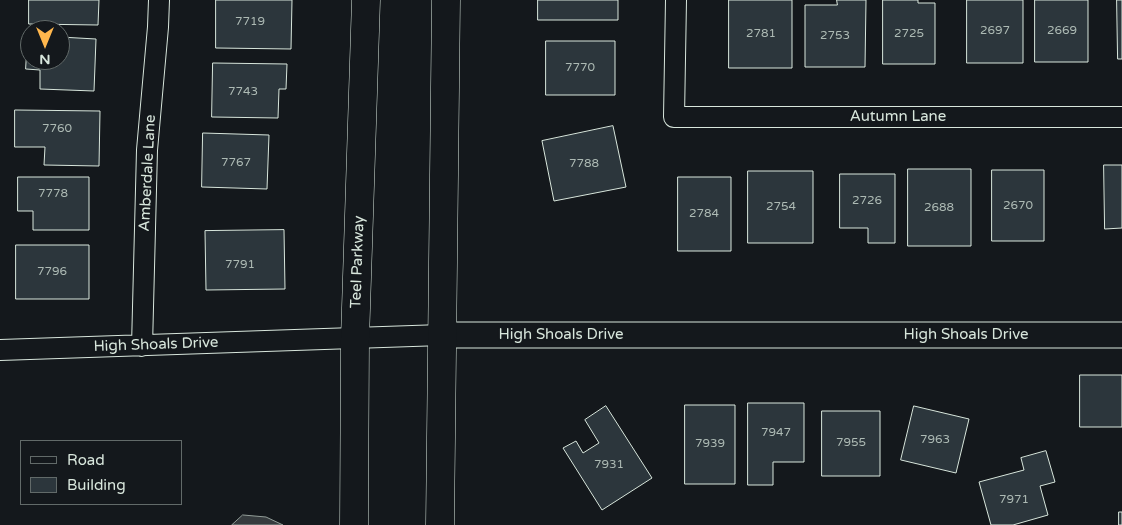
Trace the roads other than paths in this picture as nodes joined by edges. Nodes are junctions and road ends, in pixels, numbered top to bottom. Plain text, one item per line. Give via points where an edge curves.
1 (159, 0) edge
2 (366, 0) edge
3 (446, 0) edge
4 (676, 0) edge
5 (1122, 116) edge
6 (442, 335) junction
7 (1122, 335) edge
8 (355, 339) junction
9 (142, 346) junction
10 (0, 350) edge
11 (354, 525) edge
12 (440, 525) edge

1 - 9 street, Amberdale Lane via 147,150
2 - 8 main road, Teel Parkway
3 - 6 main road
4 - 5 street, Autumn Lane via 674,116
6 - 7 street, High Shoals Drive
6 - 8 street, High Shoals Drive
6 - 12 main road
8 - 9 street, High Shoals Drive
8 - 11 main road, Teel Parkway
9 - 10 street, High Shoals Drive

